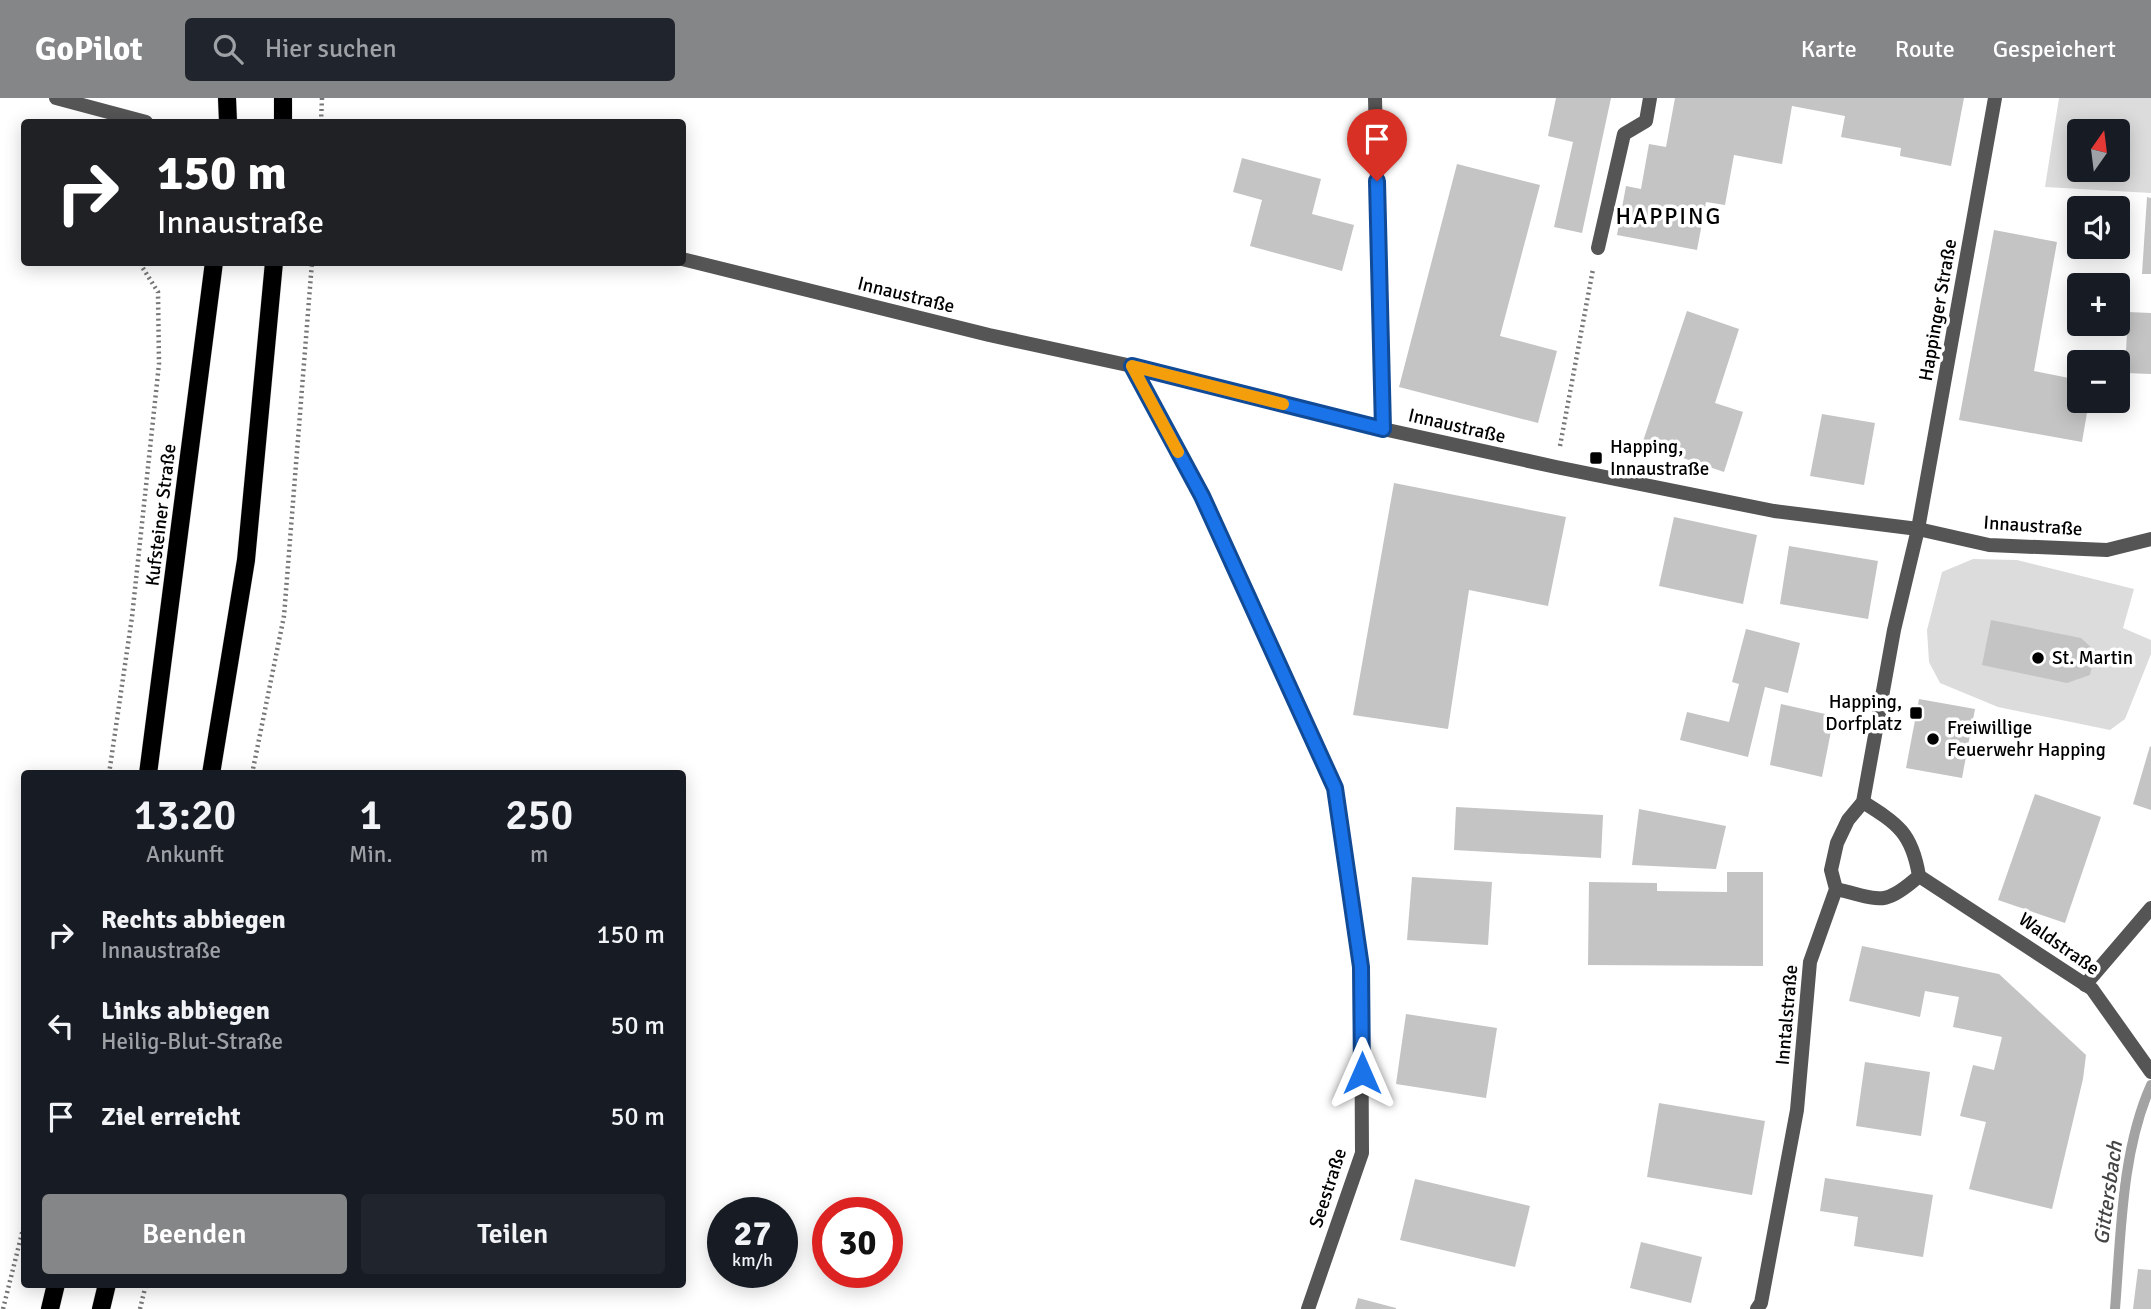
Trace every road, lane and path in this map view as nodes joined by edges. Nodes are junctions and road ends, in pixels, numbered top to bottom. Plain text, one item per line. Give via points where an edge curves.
1 (56, 98) edge
2 (227, 98) edge
3 (283, 98) edge
4 (322, 98) edge
5 (1375, 98) edge
6 (1650, 98) edge
7 (1995, 98) edge
8 (135, 119) edge
9 (228, 119) edge
10 (283, 119) edge
11 (321, 119) edge
12 (1598, 248) joint
13 (686, 260) edge
14 (142, 266) edge
15 (213, 266) edge
16 (274, 266) edge
17 (312, 266) edge
18 (1132, 366) junction
19 (1383, 429) junction
20 (1556, 467) junction
21 (1918, 529) junction
22 (2151, 539) edge
23 (110, 770) edge
24 (149, 770) edge
25 (212, 770) edge
26 (253, 770) edge
27 (1863, 802) junction
28 (1919, 876) junction
29 (1836, 889) junction
30 (2151, 908) edge
31 (2085, 985) junction
32 (2151, 1072) edge
33 (21, 1237) edge
34 (55, 1288) edge
35 (106, 1288) edge
36 (145, 1288) edge
37 (3, 1309) edge
38 (50, 1309) edge
39 (101, 1309) edge
40 (140, 1309) edge
41 (1308, 1309) edge
42 (1758, 1309) edge

1 - 8 street
2 - 9 main road
3 - 10 main road
4 - 11 path
5 - 19 street
6 - 12 street via 1646,121 1624,134
7 - 21 street, Happinger Straße
12 - 20 path
13 - 18 street, Innaustraße
14 - 23 path via 158,292 159,364 132,617
15 - 24 main road, Kufsteiner Straße
16 - 25 main road via 246,560
17 - 26 path via 284,616
18 - 19 street, Innaustraße
18 - 41 street, Seestraße via 1202,496 1335,788 1361,967 1362,1153
19 - 20 street, Innaustraße
20 - 21 street, Innaustraße via 1774,512
21 - 22 street, Innaustraße via 1989,545 2094,550
21 - 27 street, Inntalstraße via 1894,630
27 - 28 street via 1905,833 1916,853
27 - 29 street, Inntalstraße via 1837,843 1831,870
28 - 29 street via 1885,900
28 - 31 street, Waldstraße
29 - 42 street, Inntalstraße via 1810,962 1797,1110
30 - 31 street
31 - 32 street, Waldstraße
33 - 37 path
34 - 38 main road
35 - 39 main road
36 - 40 path

